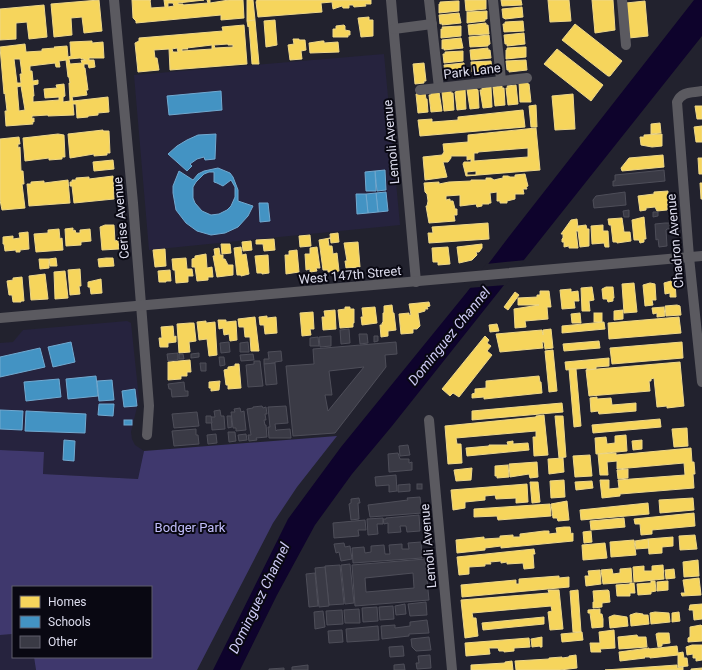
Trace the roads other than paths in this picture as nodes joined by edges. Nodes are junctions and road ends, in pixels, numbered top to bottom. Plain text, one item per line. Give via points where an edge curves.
1 (114, 0) edge
2 (391, 0) edge
3 (429, 0) edge
4 (493, 0) edge
5 (622, 0) edge
6 (432, 24) junction
7 (394, 29) junction
8 (626, 45) dead end
9 (527, 78) dead end
10 (500, 80) junction
11 (439, 88) junction
12 (420, 90) dead end
13 (702, 92) edge
14 (702, 256) edge
15 (689, 257) junction
16 (416, 282) junction
17 (142, 306) junction
18 (0, 318) edge
19 (702, 382) edge
20 (430, 420) dead end
21 (147, 435) dead end
22 (452, 670) edge

1 - 17 street, Cerise Avenue
2 - 7 street, Lemoli Avenue
3 - 6 street
4 - 10 street
5 - 8 street
6 - 7 street
6 - 11 street
7 - 16 street, Lemoli Avenue
9 - 10 street, Park Lane
10 - 11 street, Park Lane
11 - 12 street, Park Lane
13 - 15 street, Chadron Avenue via 683,93 677,102
14 - 15 street, West 147th Street
15 - 16 street, West 147th Street
15 - 19 street, Chadron Avenue
16 - 17 street, West 147th Street
17 - 18 street, West 147th Street
17 - 21 street, Cerise Avenue via 149,406
20 - 22 street, Lemoli Avenue

